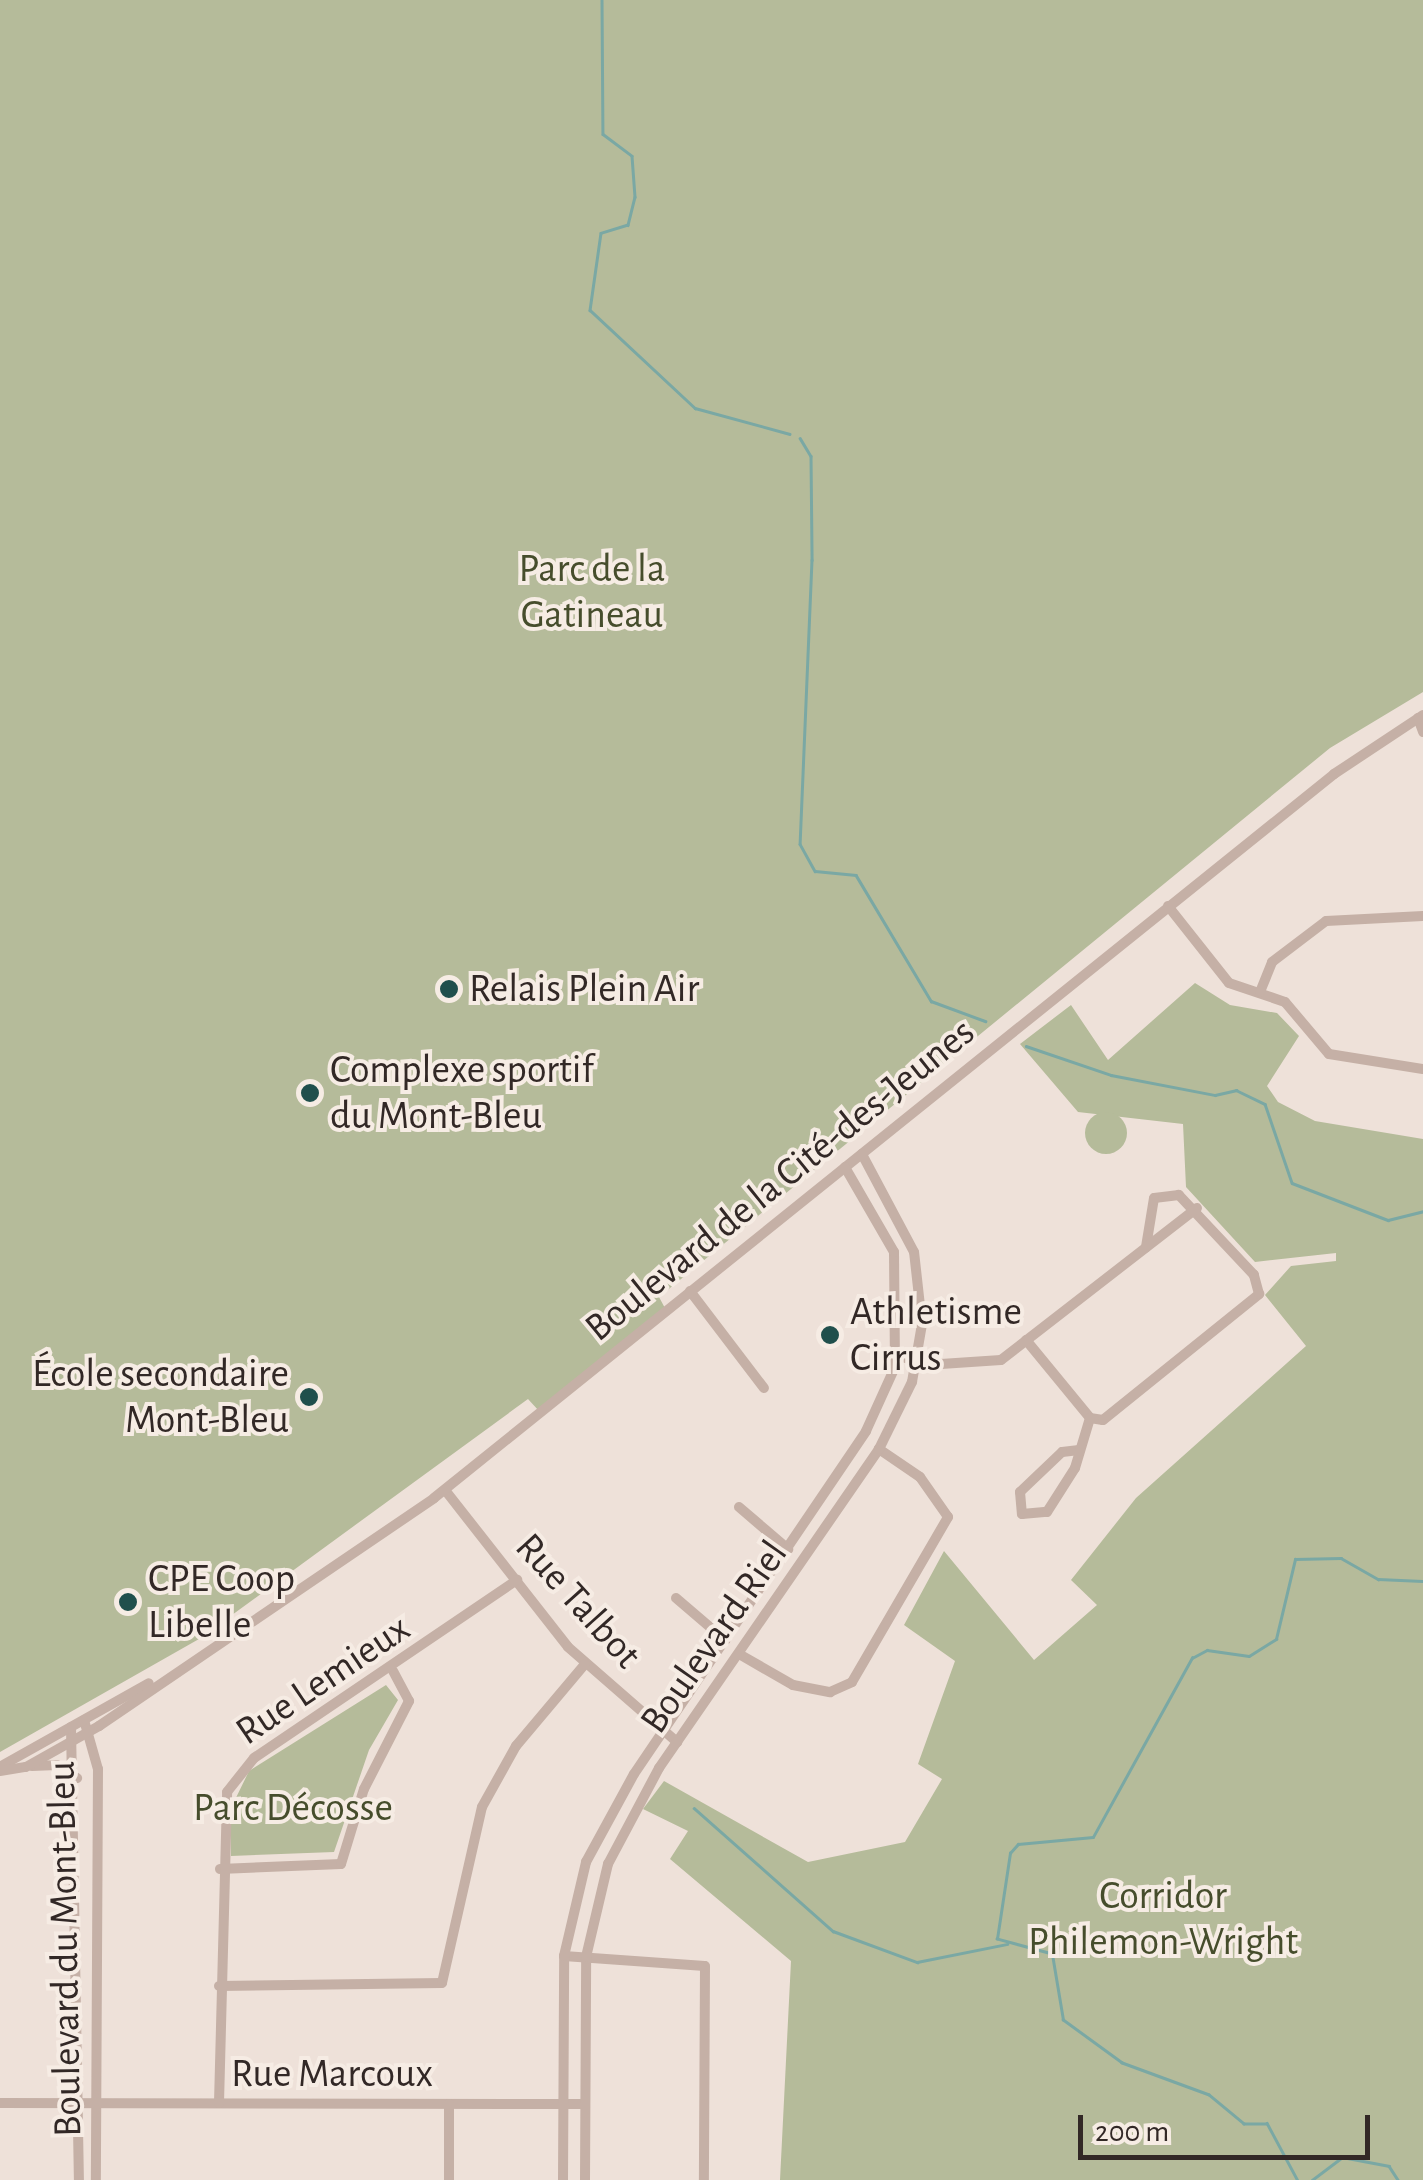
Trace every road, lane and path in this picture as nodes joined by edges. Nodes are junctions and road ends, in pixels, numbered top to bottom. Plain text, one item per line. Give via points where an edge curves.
1 (1420, 716) edge
2 (1423, 732) edge
3 (1168, 906) junction
4 (1423, 916) edge
5 (1260, 992) junction
6 (1423, 1069) edge
7 (862, 1154) junction
8 (845, 1167) junction
9 (1197, 1208) junction
10 (1146, 1247) junction
11 (690, 1291) junction
12 (1026, 1340) junction
13 (898, 1355) junction
14 (917, 1363) junction
15 (764, 1388) dead end
16 (1090, 1418) junction
17 (879, 1449) junction
18 (1079, 1450) junction
19 (444, 1490) junction
20 (738, 1506) dead end
21 (788, 1549) junction
22 (517, 1580) junction
23 (676, 1598) dead end
24 (725, 1640) junction
25 (739, 1654) junction
26 (585, 1664) junction
27 (393, 1671) junction
28 (163, 1676) junction
29 (84, 1720) junction
30 (71, 1727) junction
31 (662, 1730) junction
32 (89, 1732) junction
33 (74, 1741) junction
34 (677, 1742) junction
35 (26, 1767) junction
36 (0, 1769) edge
37 (78, 1778) junction
38 (220, 1869) junction
39 (564, 1956) junction
40 (586, 1957) junction
41 (219, 1986) junction
42 (219, 2103) junction
43 (0, 2104) edge
44 (79, 2104) junction
45 (449, 2104) junction
46 (585, 2104) junction
47 (97, 2105) junction
48 (563, 2105) junction
49 (79, 2180) edge
50 (96, 2180) edge
51 (449, 2180) edge
52 (563, 2180) edge
53 (584, 2180) edge
54 (704, 2180) edge

1 - 2 street
1 - 3 street, Boulevard de la Cité-des-Jeunes
3 - 5 street via 1229,983
3 - 7 street, Boulevard de la Cité-des-Jeunes
4 - 5 street via 1326,921 1272,962
5 - 6 street via 1285,1002 1329,1054
7 - 8 street, Boulevard de la Cité-des-Jeunes
7 - 14 street, Boulevard Riel via 914,1252
8 - 11 street, Boulevard de la Cité-des-Jeunes
8 - 13 street, Boulevard Riel via 894,1252
9 - 10 street
9 - 10 street via 1159,1193
9 - 16 street via 1258,1281 1257,1299 1111,1417
10 - 12 street
11 - 15 street
11 - 19 street, Boulevard de la Cité-des-Jeunes
12 - 14 street via 989,1365
12 - 16 street
13 - 14 street
13 - 21 street, Boulevard Riel via 873,1419
14 - 17 street, Boulevard Riel
16 - 18 street
17 - 25 street, Boulevard Riel
17 - 25 street via 920,1477 948,1517 852,1682 830,1692 793,1685
18 - 18 street via 1047,1512 1022,1514 1020,1492 1062,1452
19 - 22 street, Rue Talbot
19 - 28 street, Boulevard de la Cité-des-Jeunes
20 - 21 street
21 - 24 street, Boulevard Riel
22 - 26 street, Rue Talbot
22 - 27 street, Rue Lemieux
23 - 24 street
24 - 31 street, Boulevard Riel
25 - 34 street, Boulevard Riel
26 - 31 street, Rue Talbot
26 - 41 street via 516,1746 482,1808 442,1983
27 - 38 street, Rue Lemieux via 240,1771 221,1808
27 - 38 street via 409,1700 364,1789 341,1864
28 - 29 street, Boulevard de la Cité-des-Jeunes
28 - 32 street, Boulevard de la Cité-des-Jeunes
29 - 30 street, Boulevard de la Cité-des-Jeunes
29 - 32 street, Boulevard du Mont-Bleu
30 - 33 street, Boulevard du Mont-Bleu
30 - 36 street, Boulevard de la Cité-des-Jeunes
31 - 34 street, Rue Talbot
31 - 39 street, Boulevard Riel via 586,1862
32 - 33 street, Boulevard de la Cité-des-Jeunes
32 - 47 street, Boulevard du Mont-Bleu via 98,1770
33 - 35 street, Boulevard de la Cité-des-Jeunes
33 - 37 street, Boulevard du Mont-Bleu
34 - 40 street, Boulevard Riel via 608,1864
35 - 36 street, Boulevard de la Cité-des-Jeunes
35 - 37 street via 57,1765
37 - 44 street, Boulevard du Mont-Bleu
38 - 41 street, Rue Lemieux
39 - 40 street
39 - 48 street, Boulevard Riel
40 - 46 street, Boulevard Riel
40 - 54 street via 705,1966
41 - 42 street, Rue Lemieux
42 - 45 street, Rue Marcoux
42 - 47 street, Rue Marcoux
43 - 44 street, Rue Marcoux
44 - 47 street, Rue Marcoux
44 - 49 street, Boulevard du Mont-Bleu
45 - 48 street, Rue Marcoux
45 - 51 street
46 - 48 street, Rue Marcoux
46 - 53 street, Boulevard Riel
47 - 50 street, Boulevard du Mont-Bleu
48 - 52 street, Boulevard Riel

